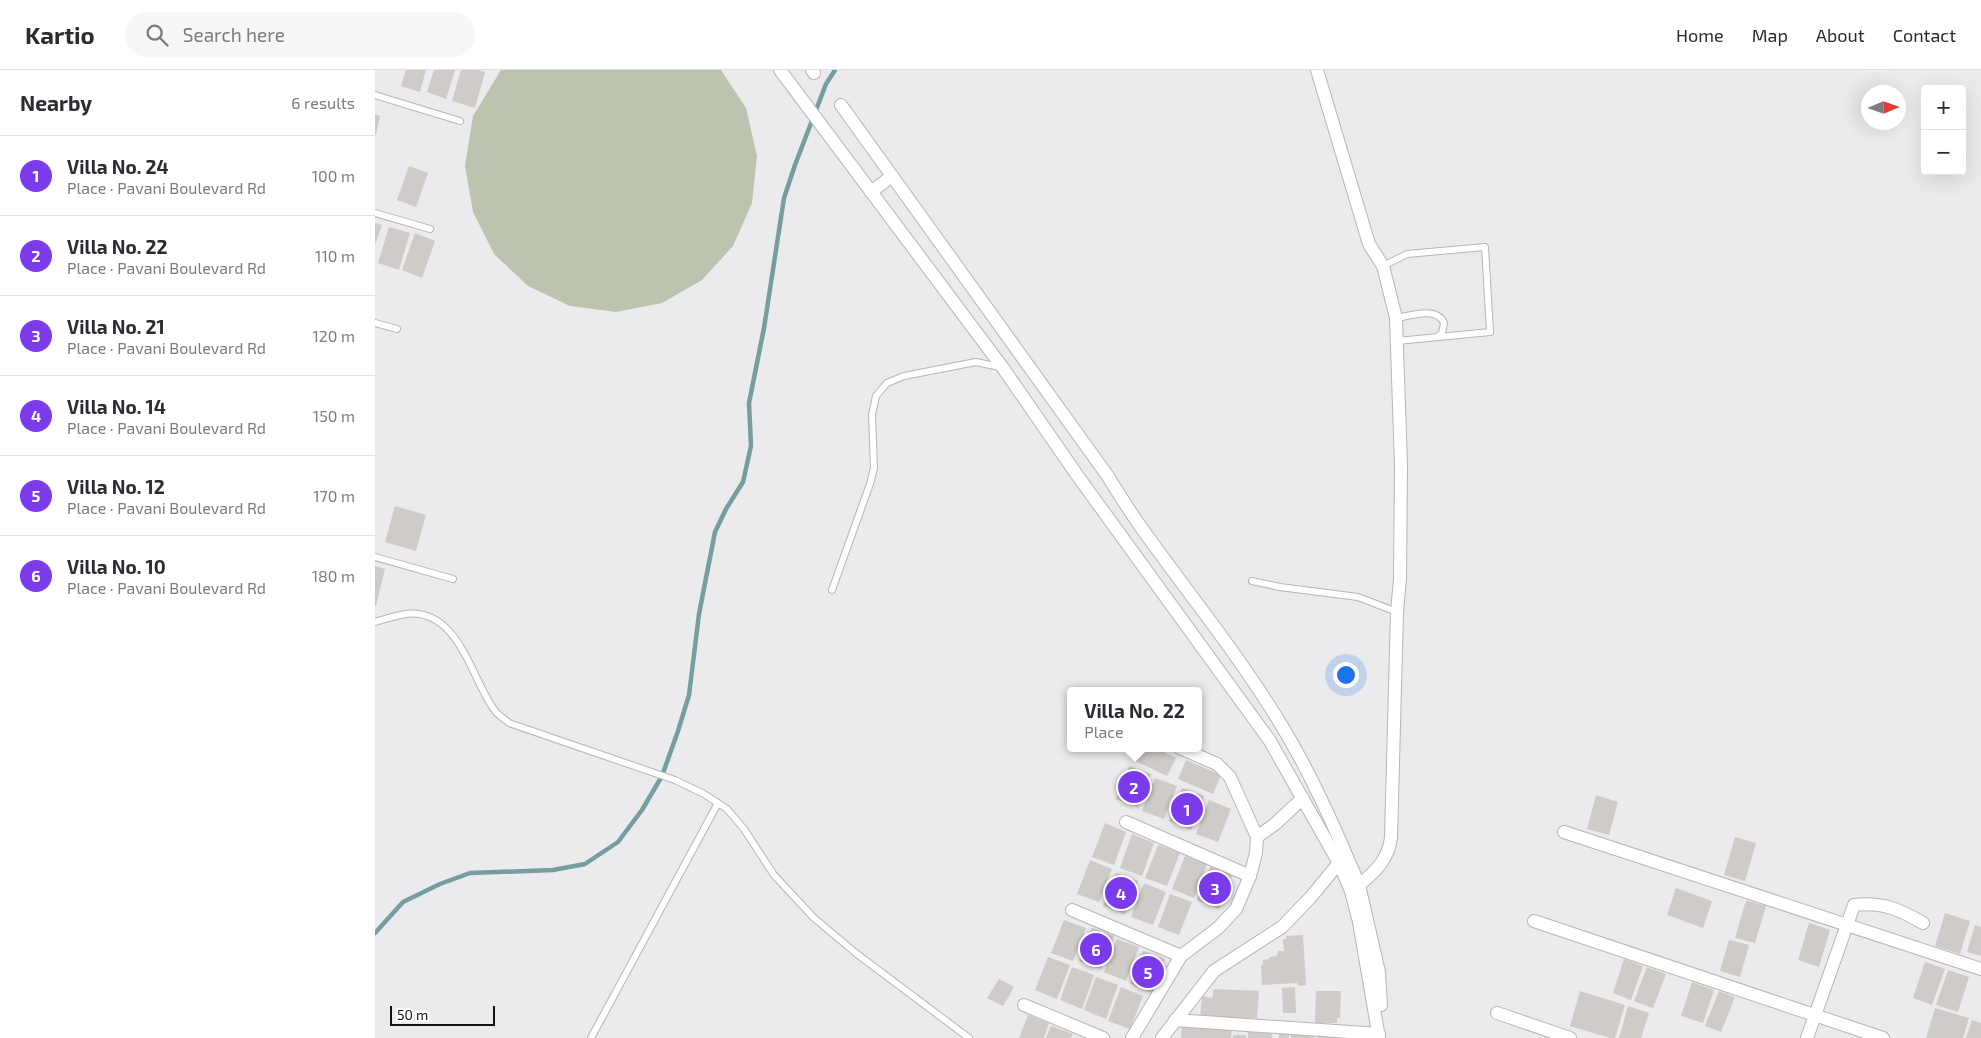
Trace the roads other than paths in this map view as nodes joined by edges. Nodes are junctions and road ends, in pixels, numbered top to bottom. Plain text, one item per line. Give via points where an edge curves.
1 (779, 70) edge
2 (1317, 70) edge
3 (375, 95) edge
4 (841, 105) dead end
5 (460, 121) dead end
6 (892, 176) junction
7 (871, 192) junction
8 (375, 213) edge
9 (430, 229) dead end
10 (1383, 266) junction
11 (1396, 318) junction
12 (375, 323) edge
13 (397, 329) dead end
14 (1436, 337) junction
15 (1397, 341) junction
16 (1003, 368) junction
17 (375, 557) edge
18 (453, 579) dead end
19 (1252, 580) dead end
20 (832, 590) dead end
21 (1397, 612) junction
22 (375, 622) edge
23 (1189, 752) edge
24 (1303, 798) junction
25 (718, 803) junction
26 (1126, 822) dead end
27 (1564, 832) dead end
28 (1257, 837) junction
29 (1339, 863) junction
30 (1250, 876) junction
31 (1359, 885) junction
32 (1072, 910) dead end
33 (1534, 921) dead end
34 (1923, 923) dead end
35 (1847, 925) junction
36 (1181, 956) junction
37 (1981, 969) edge
38 (1024, 1005) dead end
39 (1497, 1012) dead end
40 (1815, 1014) junction
41 (1175, 1020) junction
42 (1380, 1037) edge
43 (591, 1038) edge
44 (969, 1038) edge
45 (1103, 1038) edge
46 (1132, 1038) edge
47 (1162, 1038) edge
48 (1570, 1038) edge
49 (1807, 1038) edge
50 (1883, 1038) edge

1 - 7 street
2 - 10 street via 1369,244
3 - 5 lane
4 - 6 street
6 - 7 street
6 - 31 street via 1277,718 1339,836
7 - 16 street
8 - 9 lane
10 - 11 street
10 - 14 lane via 1407,254 1485,246 1489,332
11 - 14 lane via 1438,315 1444,324 1442,333
11 - 15 street
12 - 13 lane
14 - 15 lane
15 - 21 street via 1401,465
16 - 20 lane via 976,362 904,376 887,384 876,396 872,415 874,468
16 - 24 street via 1270,741
17 - 18 lane
19 - 21 lane via 1358,597
21 - 31 street via 1391,838 1386,857 1376,871
22 - 25 lane via 406,614 424,616 445,626 462,647 496,712 509,723 675,780
23 - 28 street via 1217,764 1230,777
24 - 28 street
24 - 29 street
25 - 43 lane
25 - 44 lane via 744,829 773,875 814,918
26 - 30 street
27 - 35 street
28 - 30 street
29 - 41 street via 1282,927 1214,971
29 - 42 street via 1359,922
30 - 36 street via 1229,919
31 - 42 street via 1379,972
32 - 36 street
33 - 40 street
34 - 35 street via 1901,910 1873,903 1854,905
35 - 37 street
35 - 40 street
36 - 46 street
38 - 45 street
39 - 48 street
40 - 49 street
40 - 50 street
41 - 42 street
41 - 47 street

